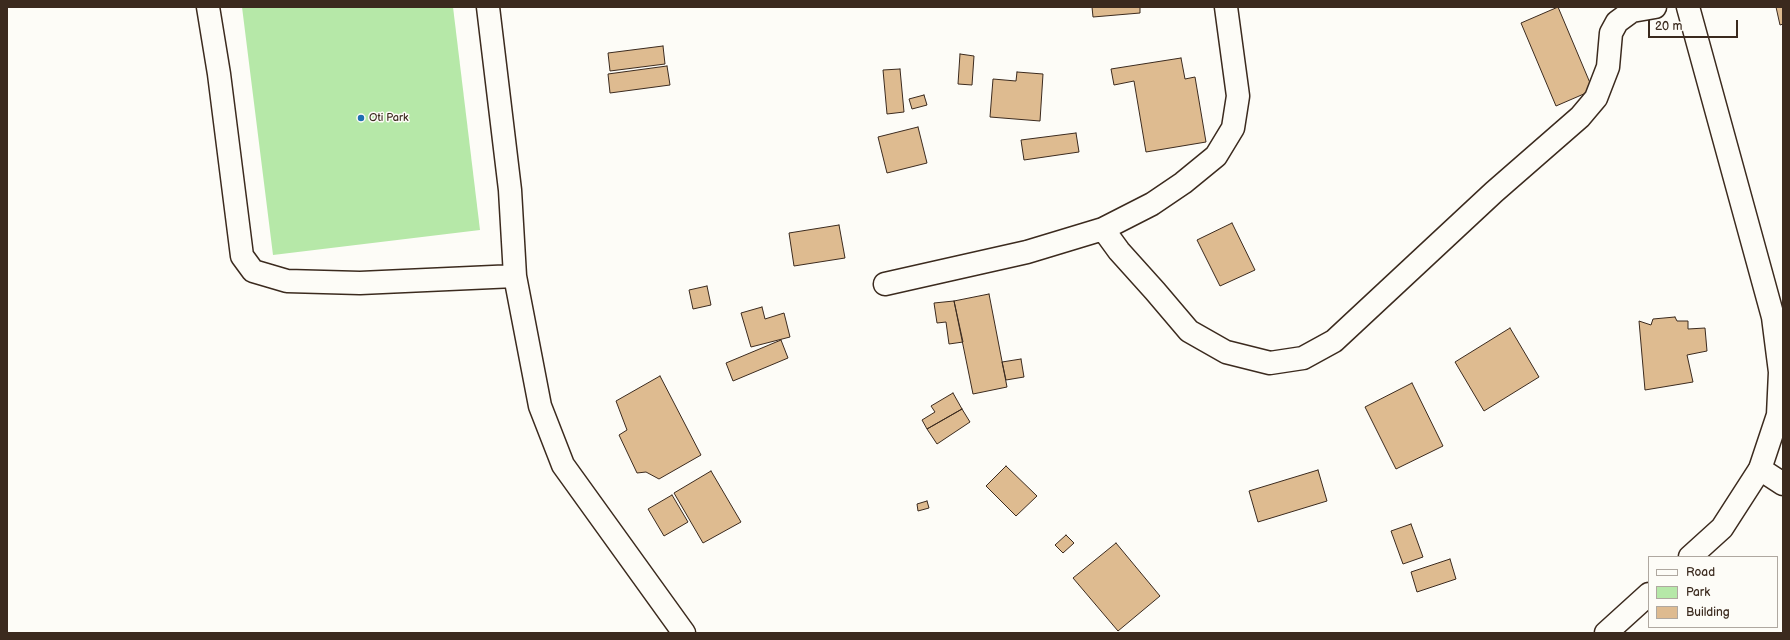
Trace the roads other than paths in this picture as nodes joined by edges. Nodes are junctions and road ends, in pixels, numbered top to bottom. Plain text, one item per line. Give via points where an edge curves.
1 (208, 7) edge
2 (488, 7) edge
3 (1226, 7) edge
4 (1655, 7) edge
5 (1688, 7) edge
6 (1103, 229) junction
7 (515, 276) junction
8 (885, 284) dead end
9 (1778, 317) edge
10 (1760, 469) junction
11 (1783, 484) edge
12 (1691, 556) edge
13 (1648, 595) edge
14 (684, 633) edge
15 (1606, 633) edge

1 - 7 street via 242,256 253,271 287,281 360,283
2 - 7 street via 510,190
3 - 6 street via 1238,96 1233,128 1216,156 1183,183 1152,204
4 - 6 street via 1632,11 1617,22 1610,34 1608,67 1596,98 1580,117 1494,192 1334,341 1303,358 1270,363 1226,352 1189,331
5 - 9 street
6 - 8 street via 1027,252
7 - 14 street via 540,406 563,465
9 - 10 street via 1778,414
10 - 11 street
10 - 12 street via 1722,528
13 - 15 street

